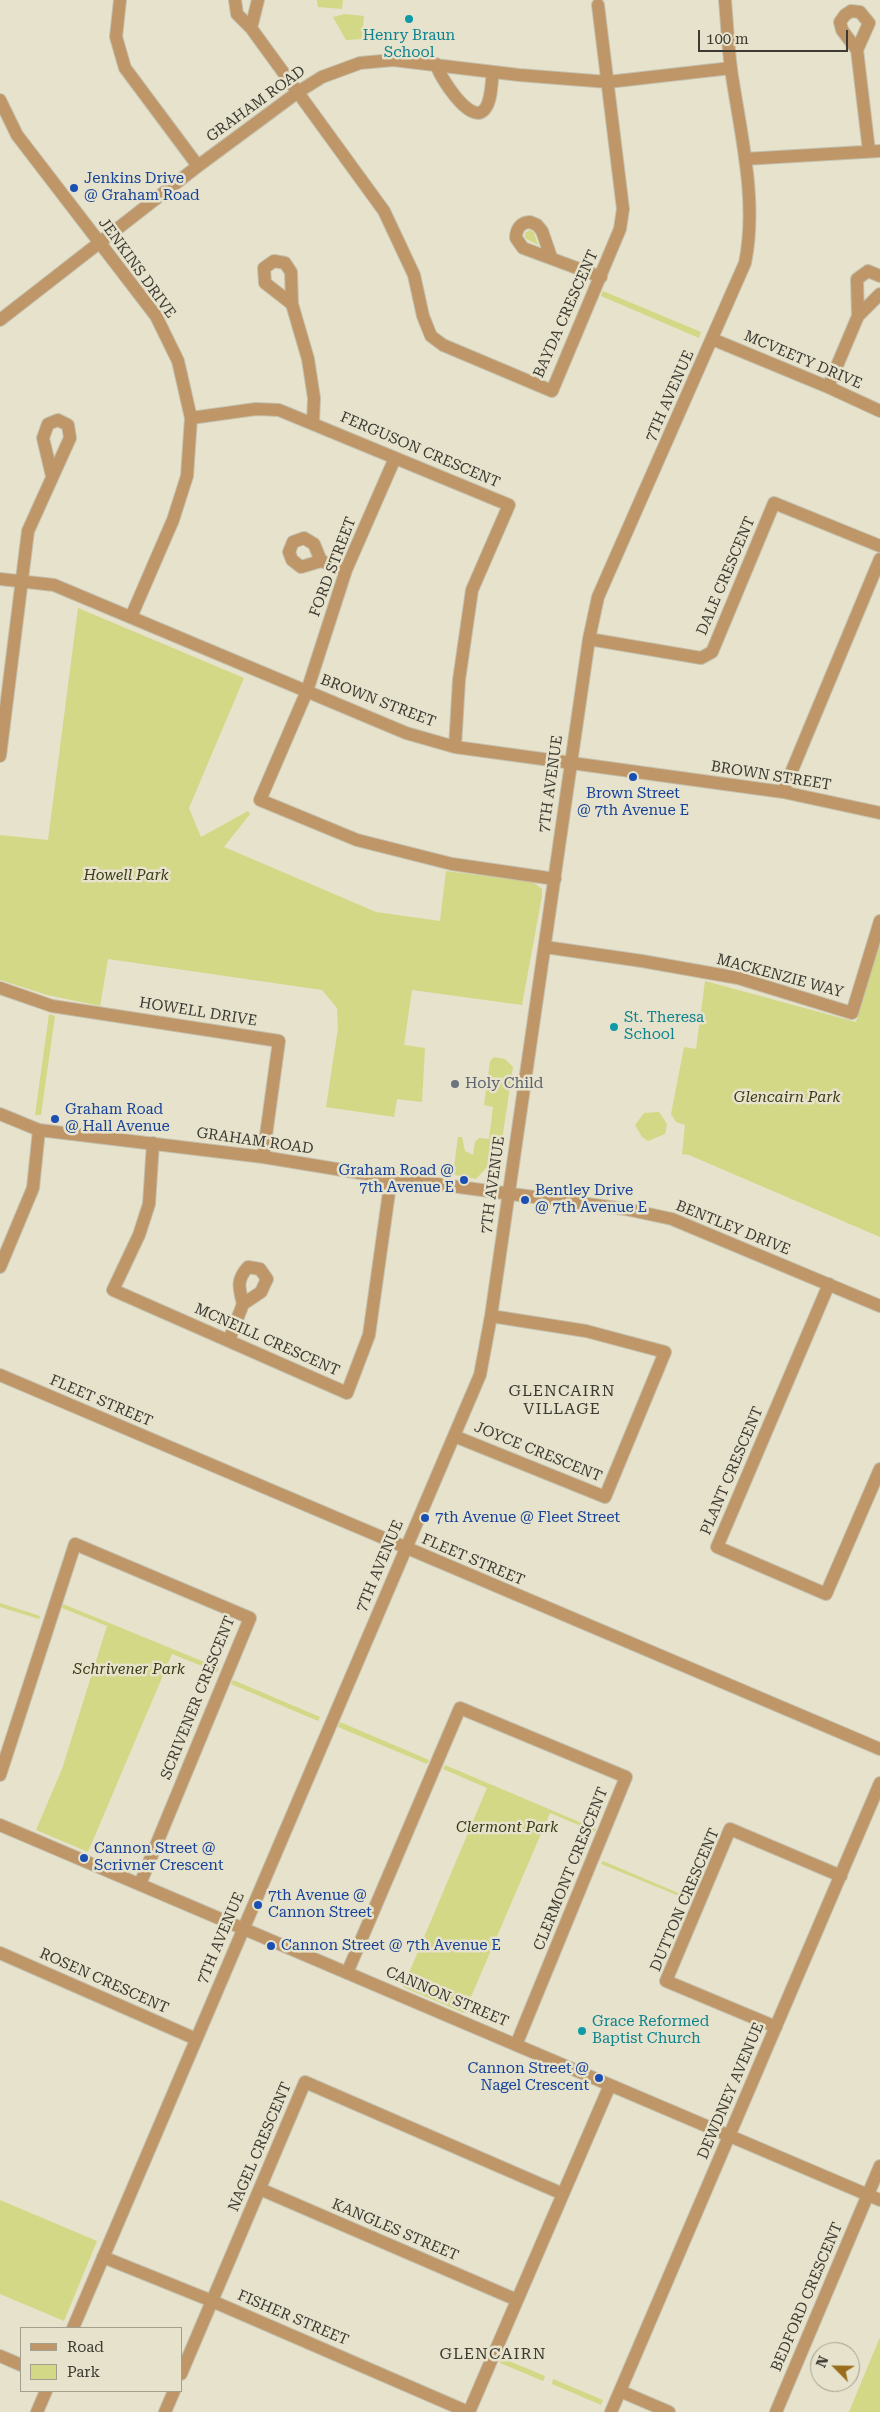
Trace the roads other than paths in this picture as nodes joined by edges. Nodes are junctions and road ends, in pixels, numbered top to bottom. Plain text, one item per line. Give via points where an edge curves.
1 (120, 0) edge
2 (235, 0) edge
3 (258, 0) edge
4 (724, 0) edge
5 (597, 2) edge
6 (251, 28) junction
7 (857, 50) dead end
8 (436, 64) junction
9 (731, 68) junction
10 (493, 72) junction
11 (608, 82) junction
12 (298, 92) junction
13 (0, 100) edge
14 (874, 151) edge
15 (745, 159) junction
16 (198, 166) junction
17 (99, 243) junction
18 (551, 257) dead end
19 (880, 276) edge
20 (601, 277) junction
21 (880, 294) edge
22 (292, 304) dead end
23 (858, 316) junction
24 (0, 320) edge
25 (712, 339) junction
26 (828, 387) junction
27 (880, 412) edge
28 (191, 418) junction
29 (313, 423) junction
30 (395, 458) junction
31 (52, 476) dead end
32 (880, 546) edge
33 (880, 559) edge
34 (321, 561) dead end
35 (346, 570) junction
36 (0, 578) edge
37 (22, 581) junction
38 (131, 618) junction
39 (589, 639) junction
40 (307, 691) junction
41 (455, 747) junction
42 (0, 756) edge
43 (571, 764) junction
44 (783, 792) junction
45 (880, 813) edge
46 (554, 879) junction
47 (880, 921) edge
48 (544, 947) junction
49 (0, 988) edge
50 (0, 1114) edge
51 (38, 1130) junction
52 (153, 1143) junction
53 (263, 1157) junction
54 (391, 1178) junction
55 (508, 1193) junction
56 (4, 1247) edge
57 (0, 1267) edge
58 (829, 1284) junction
59 (243, 1304) dead end
60 (880, 1306) edge
61 (491, 1316) junction
62 (229, 1340) junction
63 (0, 1375) edge
64 (454, 1436) junction
65 (880, 1469) edge
66 (405, 1549) junction
67 (880, 1749) edge
68 (0, 1775) edge
69 (880, 1783) edge
70 (0, 1825) edge
71 (840, 1876) junction
72 (140, 1884) junction
73 (243, 1929) junction
74 (0, 1953) edge
75 (348, 1973) junction
76 (776, 2027) junction
77 (196, 2039) junction
78 (516, 2045) junction
79 (610, 2085) junction
80 (729, 2136) junction
81 (880, 2166) edge
82 (260, 2189) junction
83 (563, 2194) junction
84 (868, 2195) junction
85 (880, 2200) edge
86 (103, 2257) junction
87 (517, 2300) junction
88 (212, 2301) junction
89 (73, 2327) edge
90 (0, 2356) edge
91 (20, 2365) edge
92 (182, 2372) edge
93 (620, 2391) junction
94 (46, 2392) edge
95 (174, 2392) edge
96 (37, 2412) edge
97 (165, 2412) edge
98 (469, 2412) edge
99 (611, 2412) edge
100 (669, 2412) edge
101 (776, 2412) edge

1 - 16 street via 116,37 125,68
2 - 6 street via 237,14
3 - 6 street
4 - 9 street, 7TH AVENUE
5 - 11 street, BAYDA CRESCENT
6 - 12 street
7 - 14 street
8 - 10 street, GRAHAM ROAD
8 - 10 street via 438,73 468,111 477,114 488,104
8 - 12 street, GRAHAM ROAD via 394,60 360,63 322,77
9 - 11 street, GRAHAM ROAD
9 - 15 street, 7TH AVENUE
10 - 11 street, GRAHAM ROAD
11 - 20 street, BAYDA CRESCENT via 623,208 620,229
12 - 16 street, GRAHAM ROAD
12 - 20 street, BAYDA CRESCENT via 384,212 414,275 431,336 443,346 552,391
13 - 17 street, JENKINS DRIVE via 17,135
14 - 15 street
15 - 25 street, 7TH AVENUE via 749,240 744,264
16 - 17 street, GRAHAM ROAD
17 - 24 street, GRAHAM ROAD
17 - 28 street, JENKINS DRIVE via 156,316 178,361
18 - 20 street
19 - 23 street via 868,271 857,279
21 - 23 street
22 - 29 street via 308,358 314,398
23 - 26 street
25 - 26 street, MCVEETY DRIVE
25 - 39 street, 7TH AVENUE via 598,597
26 - 27 street, MCVEETY DRIVE
28 - 29 street, FERGUSON CRESCENT via 256,409 279,410
28 - 38 street, JENKINS DRIVE via 187,476 173,520
29 - 30 street, FERGUSON CRESCENT
30 - 35 street, FORD STREET
30 - 41 street, FERGUSON CRESCENT via 510,505 472,590 459,680
31 - 37 street via 28,531
32 - 39 street, DALE CRESCENT via 774,503 712,652 701,658
33 - 44 street
34 - 35 street
35 - 40 street, FORD STREET
36 - 37 street, BROWN STREET
37 - 38 street, BROWN STREET via 54,584
37 - 42 street
38 - 40 street, BROWN STREET
39 - 43 street, 7TH AVENUE
40 - 41 street, BROWN STREET via 406,733
40 - 46 street, FORD STREET via 260,800 357,840 452,864
41 - 43 street, BROWN STREET
43 - 44 street, BROWN STREET
43 - 46 street, 7TH AVENUE
44 - 45 street, BROWN STREET
46 - 48 street, 7TH AVENUE
47 - 48 street, MACKENZIE WAY via 852,1013 738,978
48 - 55 street, 7TH AVENUE
49 - 53 street, HOWELL DRIVE via 52,1006 279,1041
50 - 51 street, GRAHAM ROAD
51 - 52 street, GRAHAM ROAD
51 - 56 street via 33,1188
52 - 53 street, GRAHAM ROAD
52 - 62 street, MCNEILL CRESCENT via 149,1204 113,1290
53 - 54 street, GRAHAM ROAD
54 - 55 street, GRAHAM ROAD
54 - 62 street, MCNEILL CRESCENT via 369,1335 347,1393
55 - 58 street, BENTLEY DRIVE via 625,1209 672,1219
55 - 61 street, 7TH AVENUE
56 - 57 street
58 - 60 street, BENTLEY DRIVE
58 - 65 street, PLANT CRESCENT via 717,1547 826,1594
59 - 62 street
61 - 64 street, 7TH AVENUE via 480,1375
61 - 64 street, JOYCE CRESCENT via 586,1331 665,1352 605,1497
63 - 66 street, FLEET STREET
64 - 66 street, 7TH AVENUE
66 - 67 street, FLEET STREET
66 - 73 street, 7TH AVENUE
68 - 72 street, SCRIVENER CRESCENT via 75,1544 250,1618
69 - 71 street, DEWDNEY AVENUE
70 - 72 street, CANNON STREET
71 - 76 street, DEWDNEY AVENUE
71 - 76 street, DUTTON CRESCENT via 730,1830 666,1980
72 - 73 street, CANNON STREET
73 - 75 street, CANNON STREET
73 - 77 street, 7TH AVENUE
74 - 77 street, ROSEN CRESCENT
75 - 78 street, CANNON STREET
75 - 78 street, CLERMONT CRESCENT via 460,1708 626,1777
76 - 80 street, DEWDNEY AVENUE
77 - 86 street, 7TH AVENUE
78 - 79 street, CANNON STREET
79 - 80 street, CANNON STREET
79 - 83 street
80 - 84 street, CANNON STREET
80 - 93 street, DEWDNEY AVENUE
81 - 84 street, BEDFORD CRESCENT
82 - 83 street, NAGEL CRESCENT via 305,2082
82 - 87 street, KANGLES STREET
82 - 88 street, NAGEL CRESCENT
83 - 87 street
84 - 85 street, CANNON STREET
84 - 101 street, BEDFORD CRESCENT
86 - 88 street, FISHER STREET
86 - 89 street, 7TH AVENUE
87 - 98 street
88 - 92 street, NAGEL CRESCENT
88 - 98 street, FISHER STREET
90 - 91 street
93 - 99 street, DEWDNEY AVENUE
93 - 100 street
94 - 96 street
95 - 97 street

